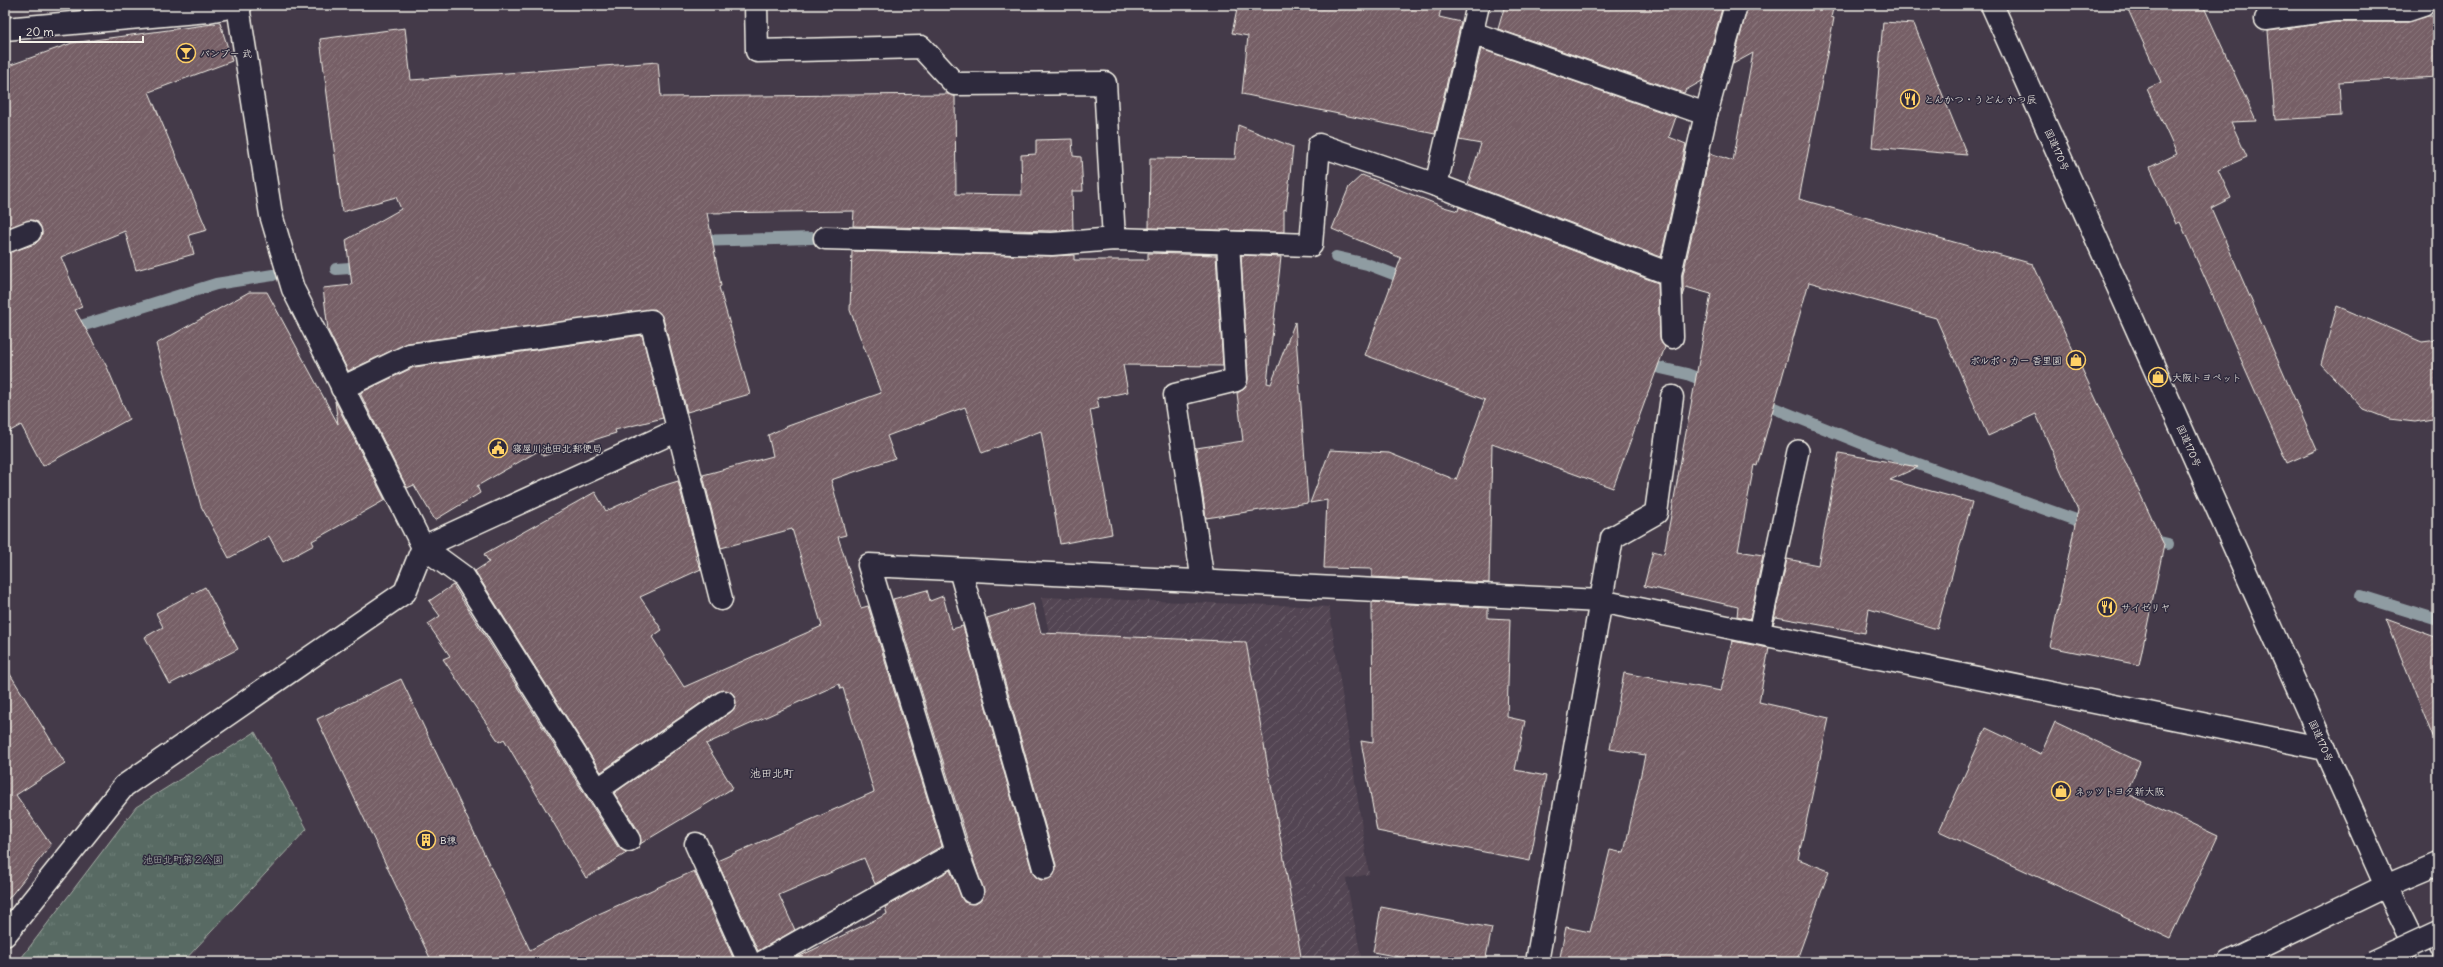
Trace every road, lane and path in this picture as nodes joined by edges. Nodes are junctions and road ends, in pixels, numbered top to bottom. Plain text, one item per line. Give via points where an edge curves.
1 (240, 5) edge
2 (756, 5) edge
3 (1478, 5) edge
4 (1736, 5) edge
5 (1992, 5) edge
6 (2423, 5) edge
7 (2266, 19) dead end
8 (5, 29) edge
9 (1472, 33) junction
10 (1706, 114) junction
11 (1436, 185) junction
12 (30, 232) dead end
13 (825, 238) dead end
14 (1114, 239) junction
15 (5, 242) edge
16 (1228, 242) junction
17 (1670, 274) junction
18 (1672, 337) dead end
19 (342, 388) junction
20 (1672, 397) dead end
21 (678, 430) junction
22 (1798, 451) dead end
23 (422, 547) junction
24 (960, 570) junction
25 (1203, 582) junction
26 (721, 599) dead end
27 (1600, 601) junction
28 (1759, 633) junction
29 (724, 702) dead end
30 (2325, 748) junction
31 (597, 790) junction
32 (629, 840) dead end
33 (696, 844) dead end
34 (957, 852) junction
35 (2438, 864) edge
36 (1044, 868) dead end
37 (2386, 886) junction
38 (972, 892) dead end
39 (2438, 932) edge
40 (5, 935) edge
41 (749, 962) edge
42 (763, 962) edge
43 (1537, 962) edge
44 (2229, 962) edge
45 (2373, 962) edge
46 (2423, 962) edge

1 - 8 main road via 208,11
1 - 19 main road via 271,215 293,289
2 - 14 main road via 757,51 921,47 955,84 1105,83
3 - 9 main road
4 - 10 main road
5 - 30 main road, 国道170号
6 - 7 main road via 2408,10 2334,10
9 - 10 main road
9 - 11 main road
10 - 17 main road
11 - 16 main road via 1319,145 1311,245
11 - 17 main road
12 - 15 main road
13 - 14 main road via 1052,244
14 - 16 main road
16 - 25 main road via 1236,380 1175,395
17 - 18 main road
19 - 21 main road via 410,355 651,321
19 - 23 main road
20 - 27 main road via 1656,513 1612,538
21 - 23 main road
21 - 26 main road
22 - 28 lane
23 - 31 main road via 464,577
23 - 40 main road via 406,592 124,786
24 - 25 main road
24 - 34 main road via 869,565
24 - 36 main road
25 - 27 main road
27 - 28 main road
27 - 43 main road
28 - 30 main road
29 - 31 main road
30 - 37 main road, 国道170号
31 - 32 main road
33 - 41 main road
34 - 38 main road
34 - 42 main road
35 - 37 main road
37 - 44 main road
37 - 46 main road, 国道170号
39 - 45 main road, bridge

